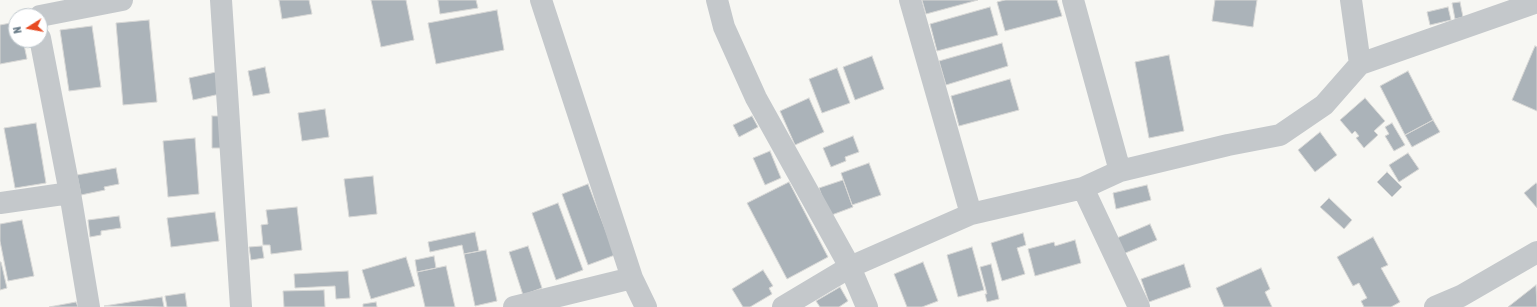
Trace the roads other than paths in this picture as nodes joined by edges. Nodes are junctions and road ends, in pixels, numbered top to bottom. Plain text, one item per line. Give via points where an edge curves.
1 (122, 0) edge
2 (221, 0) edge
3 (541, 0) edge
4 (717, 0) edge
5 (910, 0) edge
6 (1073, 0) edge
7 (1350, 0) edge
8 (1537, 2) edge
9 (48, 14) edge
10 (42, 48) edge
11 (1360, 64) junction
12 (1120, 171) junction
13 (1083, 188) junction
14 (70, 193) junction
15 (0, 203) edge
16 (971, 214) junction
17 (1537, 252) edge
18 (850, 267) junction
19 (632, 278) junction
20 (89, 307) edge
21 (241, 307) edge
22 (514, 307) edge
23 (646, 307) edge
24 (783, 307) edge
25 (867, 307) edge
26 (1139, 307) edge
27 (1435, 307) edge

1 - 9 street
2 - 21 street
3 - 19 street
4 - 18 street via 724,27 756,98
5 - 16 street
6 - 12 street
7 - 11 street
8 - 11 street
10 - 14 street
11 - 12 street via 1324,105 1280,135
12 - 13 street
13 - 16 street
13 - 26 street
14 - 15 street
14 - 20 street
16 - 18 street
17 - 27 street via 1461,296
18 - 24 street
18 - 25 street
19 - 22 street
19 - 23 street

